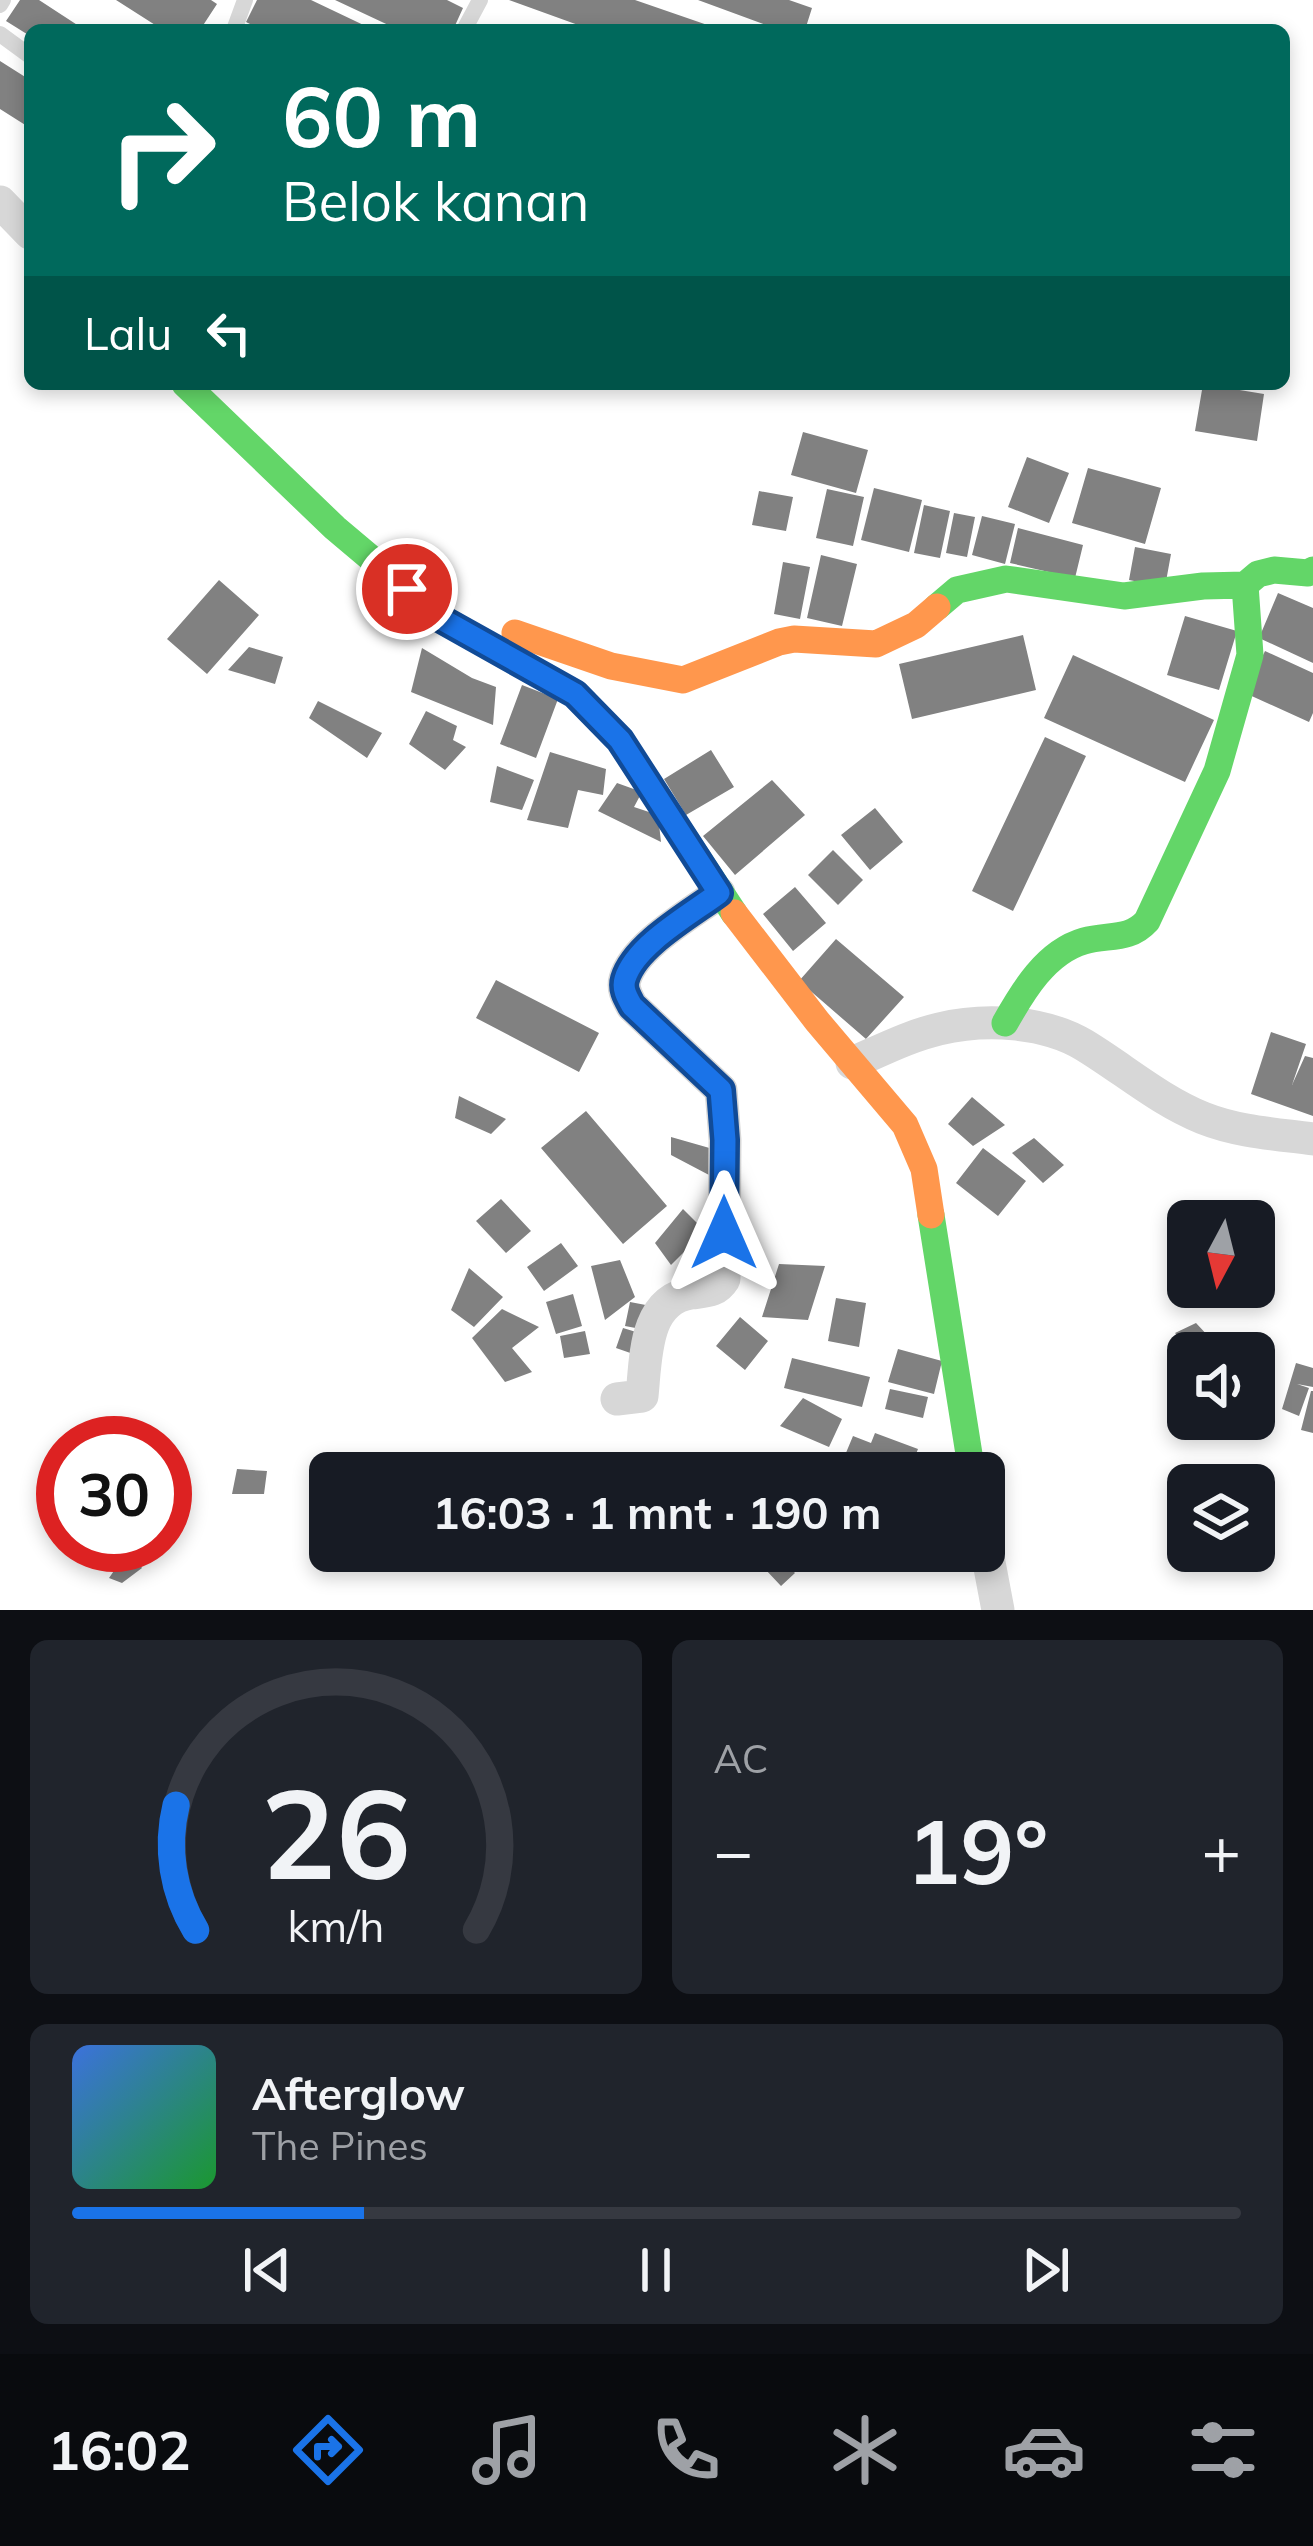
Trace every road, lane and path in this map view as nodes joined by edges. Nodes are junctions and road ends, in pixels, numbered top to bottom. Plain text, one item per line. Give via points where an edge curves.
1 (0, 202) edge
2 (24, 227) edge
3 (191, 390) edge
4 (1313, 570) edge
5 (1245, 585) junction
6 (443, 620) junction
7 (719, 893) junction
8 (1005, 1023) junction
9 (852, 1063) junction
10 (1313, 1139) edge
11 (617, 1399) dead end
12 (969, 1452) edge
13 (991, 1572) edge
14 (998, 1610) edge

1 - 2 street
3 - 6 street
4 - 5 street via 1262,570
5 - 6 street via 1124,596 1006,579 956,590 916,625 876,644 794,639 683,680 550,647 465,612
5 - 8 street via 1250,655 1217,771 1147,921 1127,937 1074,944 1024,990
6 - 7 street via 575,694 602,719
7 - 9 street
7 - 11 street via 646,947 624,991 721,1090 724,1279 662,1306 642,1396
8 - 9 street via 939,1029
8 - 10 street via 1081,1043 1152,1093 1210,1121
9 - 12 street via 919,1150
13 - 14 street

